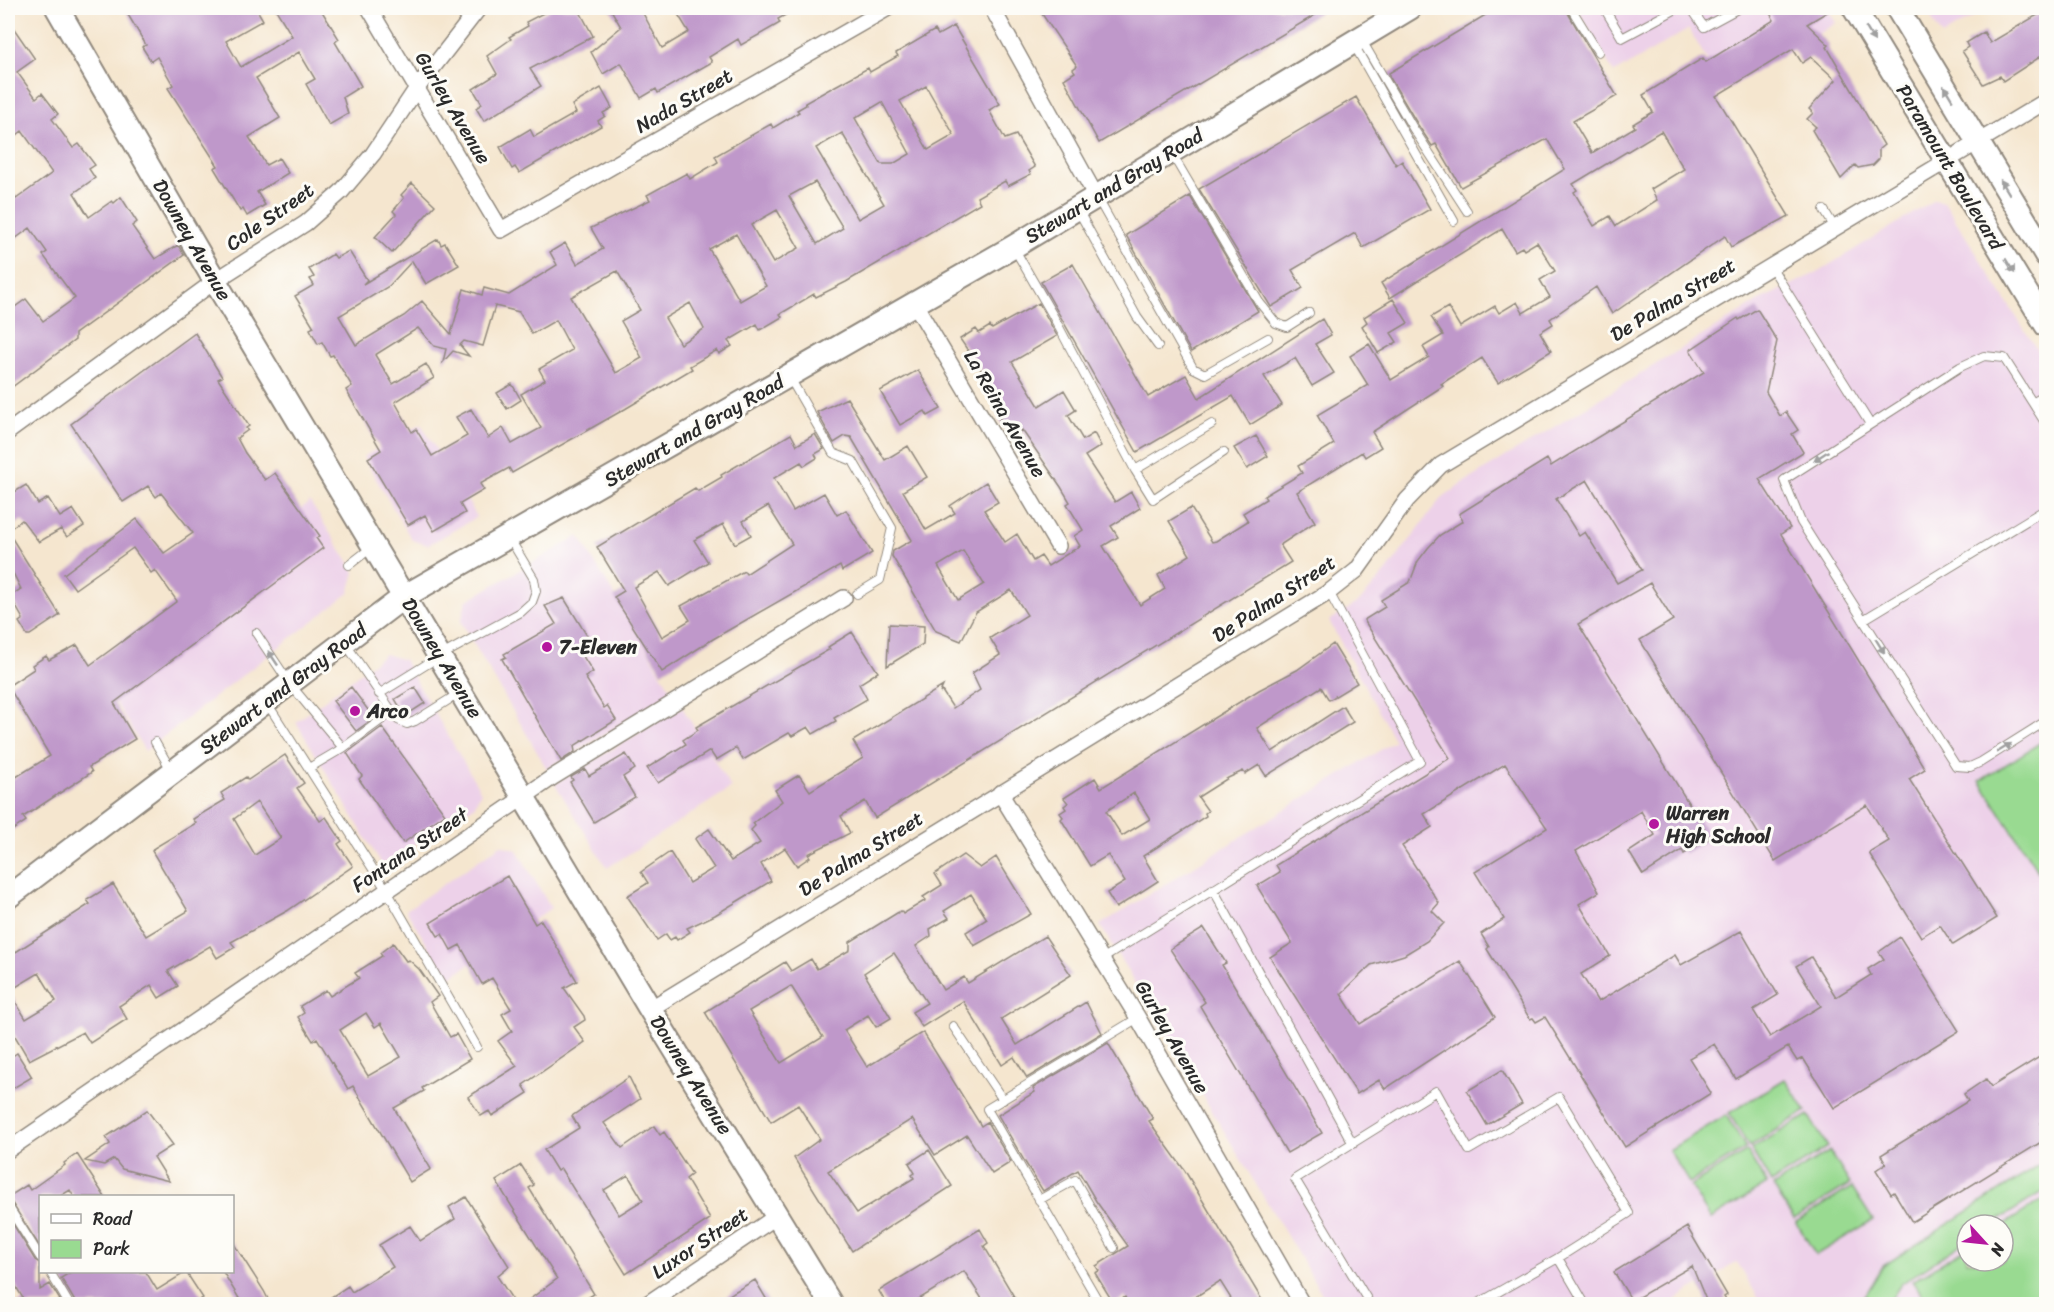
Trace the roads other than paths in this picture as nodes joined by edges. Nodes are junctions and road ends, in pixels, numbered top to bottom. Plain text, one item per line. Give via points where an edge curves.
1 (57, 8) edge
2 (369, 8) edge
3 (479, 8) edge
4 (888, 8) edge
5 (992, 8) edge
6 (1410, 8) edge
7 (1571, 8) edge
8 (1604, 8) edge
9 (1674, 8) edge
10 (1691, 8) edge
11 (1739, 8) edge
12 (1854, 8) edge
13 (1897, 8) edge
14 (1357, 40) junction
15 (1598, 52) dead end
16 (417, 88) junction
17 (2046, 101) edge
18 (1978, 143) junction
19 (1171, 153) junction
20 (1946, 163) junction
21 (1097, 198) junction
22 (1077, 209) junction
23 (1824, 210) dead end
24 (1467, 211) dead end
25 (1454, 221) dead end
26 (1836, 229) junction
27 (501, 230) joint
28 (1013, 247) junction
29 (2046, 255) edge
30 (1772, 268) junction
31 (215, 281) junction
32 (915, 304) junction
33 (1309, 313) dead end
34 (2046, 325) edge
35 (1268, 338) dead end
36 (1158, 346) dead end
37 (789, 377) junction
38 (2046, 394) edge
39 (2033, 403) junction
40 (1212, 424) dead end
41 (1870, 424) junction
42 (2046, 424) edge
43 (8, 432) edge
44 (1224, 453) dead end
45 (1135, 470) junction
46 (2046, 509) edge
47 (509, 537) junction
48 (375, 545) junction
49 (1058, 546) dead end
50 (349, 565) dead end
51 (1329, 592) junction
52 (405, 596) junction
53 (850, 596) joint
54 (1863, 620) junction
55 (256, 633) dead end
56 (344, 642) junction
57 (440, 656) junction
58 (290, 684) junction
59 (462, 692) junction
60 (379, 693) junction
61 (266, 702) junction
62 (392, 712) junction
63 (2046, 721) edge
64 (155, 742) dead end
65 (343, 748) junction
66 (309, 768) junction
67 (172, 772) junction
68 (1000, 793) junction
69 (524, 798) junction
70 (1213, 889) junction
71 (387, 891) junction
72 (8, 897) edge
73 (1102, 959) junction
74 (650, 1009) junction
75 (1138, 1018) junction
76 (953, 1026) dead end
77 (477, 1047) dead end
78 (1003, 1100) junction
79 (1353, 1144) junction
80 (8, 1150) edge
81 (1039, 1200) junction
82 (8, 1206) edge
83 (777, 1216) junction
84 (1114, 1248) dead end
85 (39, 1255) edge
86 (1558, 1258) junction
87 (51, 1273) edge
88 (69, 1305) edge
89 (647, 1305) edge
90 (831, 1305) edge
91 (1100, 1305) edge
92 (1302, 1305) edge
93 (1370, 1305) edge
94 (1477, 1305) edge
95 (1585, 1305) edge

1 - 31 main road, Downey Avenue
2 - 16 street, Gurley Avenue
3 - 16 street, Cole Street
4 - 27 street, Nada Street
5 - 21 street
6 - 14 main road, Stewart and Gray Road
7 - 15 lane
8 - 9 lane via 1622,38
10 - 11 lane via 1704,27
12 -> 20 main road, Paramount Boulevard
18 -> 13 main road, Paramount Boulevard
14 - 19 main road, Stewart and Gray Road
14 - 24 lane
14 - 25 lane
16 - 27 street, Gurley Avenue
16 - 31 street, Cole Street via 373,154 341,192 306,223
17 - 18 street, De Palma Street
18 - 20 street, De Palma Street
29 -> 18 main road, Paramount Boulevard
19 - 21 main road, Stewart and Gray Road
19 - 33 lane via 1259,302 1276,323 1287,327
20 - 26 street, De Palma Street
20 -> 34 main road, Paramount Boulevard
21 - 22 main road, Stewart and Gray Road
21 - 35 lane via 1193,368 1205,374
22 - 28 main road, Stewart and Gray Road
22 - 36 lane via 1137,317
23 - 26 lane
26 - 30 street, De Palma Street
28 - 32 main road, Stewart and Gray Road
28 - 45 lane
30 - 41 lane
30 - 51 street, De Palma Street via 1742,282 1442,465 1407,500 1357,570
31 - 43 street, Cole Street
31 - 48 main road, Downey Avenue
32 - 37 main road, Stewart and Gray Road
32 - 49 street, La Reina Avenue
37 - 47 main road, Stewart and Gray Road
37 - 53 lane via 833,453 853,461 892,528 880,580
38 - 39 lane
39 - 41 lane via 2004,358 1984,356
39 - 42 lane
40 - 45 lane
41 -> 54 lane via 1784,480 1801,522
44 - 45 lane via 1154,499
46 - 54 lane
47 - 52 main road, Stewart and Gray Road
47 - 57 lane via 534,579 536,591 532,602 521,612
48 - 50 lane
48 - 52 main road, Downey Avenue
51 - 68 street, De Palma Street
51 - 70 lane via 1420,761
52 - 56 main road, Stewart and Gray Road
52 - 57 main road, Downey Avenue
53 - 69 street, Fontana Street
54 -> 63 lane via 1956,766 1970,767 1981,762
58 -> 55 lane
56 - 58 main road, Stewart and Gray Road
56 - 60 lane
57 - 59 main road, Downey Avenue
57 - 60 lane
58 - 61 main road, Stewart and Gray Road
58 - 65 lane
59 - 62 lane via 407,724
59 - 69 main road, Downey Avenue
60 - 62 lane
61 - 66 lane
61 - 67 main road, Stewart and Gray Road
62 - 65 lane
64 - 67 lane
65 - 66 lane
66 - 71 lane
67 - 72 main road, Stewart and Gray Road
68 - 73 street, Gurley Avenue
68 - 74 street, De Palma Street
69 - 71 street, Fontana Street
69 - 74 main road, Downey Avenue
70 - 73 lane
70 - 79 lane
71 - 77 lane
71 - 80 street, Fontana Street
73 - 75 street, Gurley Avenue
74 - 83 main road, Downey Avenue
75 - 78 lane
75 - 92 street, Gurley Avenue
76 - 78 lane
78 - 81 lane via 987,1109
79 - 86 lane via 1436,1091 1469,1150 1559,1097 1629,1213
79 - 93 lane via 1295,1179
81 - 84 lane via 1076,1180
81 - 91 lane
82 - 85 lane
83 - 89 street, Luxor Street
83 - 90 main road, Downey Avenue
86 - 94 lane
86 - 95 lane
87 - 88 lane

